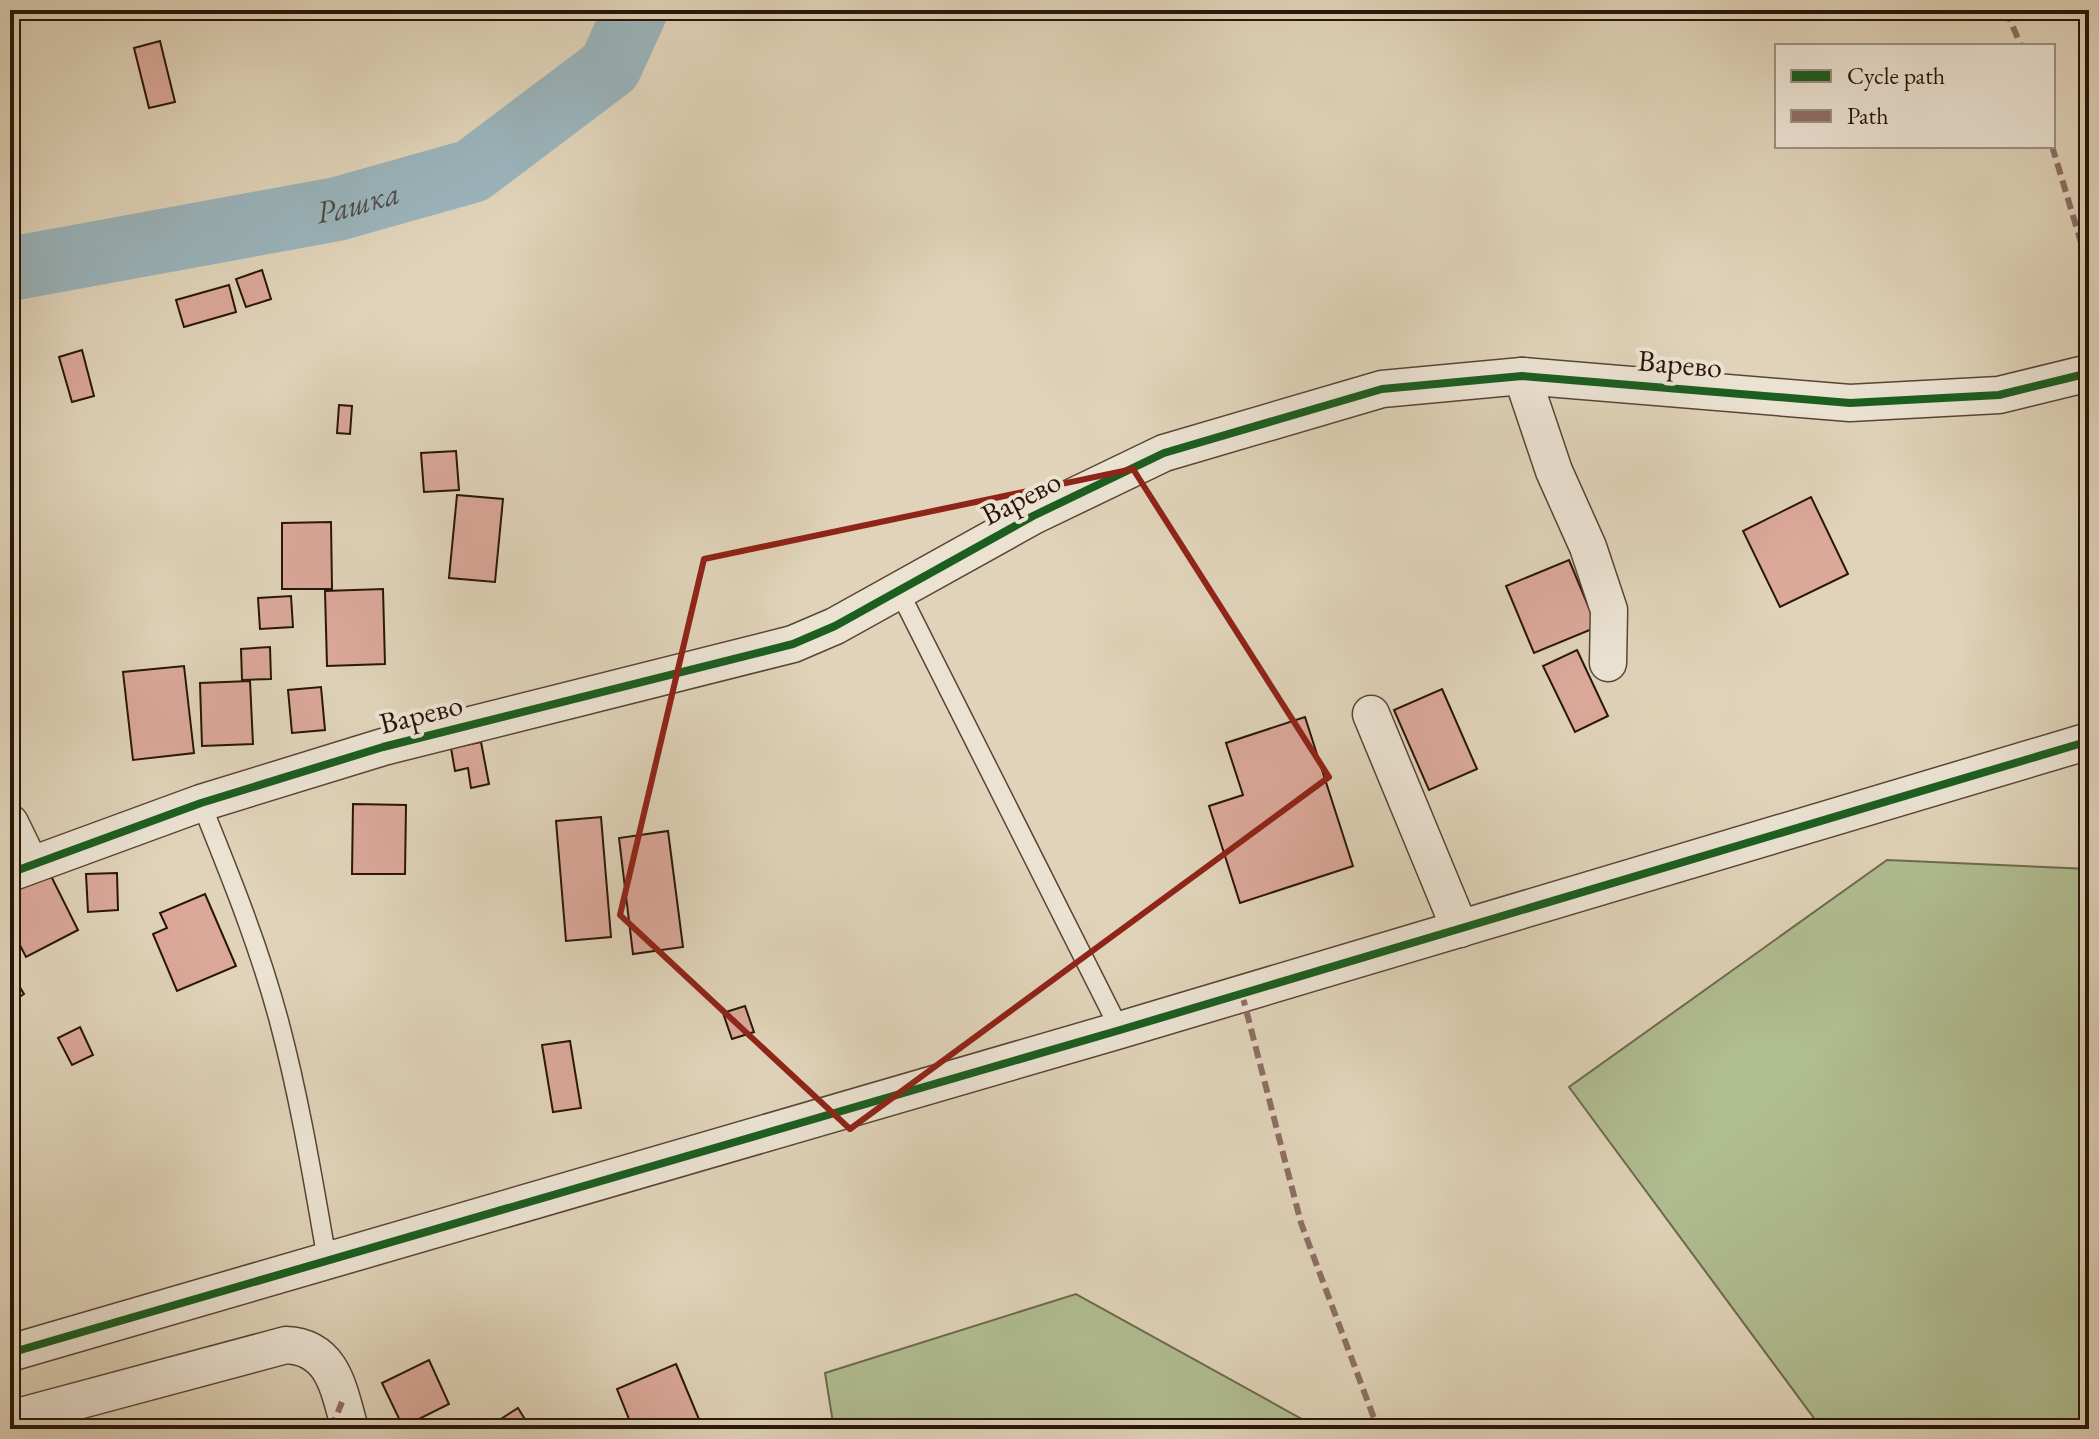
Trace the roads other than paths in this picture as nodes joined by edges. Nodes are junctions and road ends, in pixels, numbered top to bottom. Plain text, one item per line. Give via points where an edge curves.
1 (2089, 373) edge
2 (1522, 376) junction
3 (899, 591) junction
4 (1608, 663) dead end
5 (1371, 714) dead end
6 (2089, 741) edge
7 (201, 803) junction
8 (10, 823) edge
9 (20, 869) edge
10 (1460, 929) junction
11 (1120, 1030) junction
12 (327, 1260) junction
13 (10, 1353) edge
14 (10, 1419) edge
15 (350, 1429) edge

1 - 2 street, Варево via 1999,395 1850,403
2 - 3 street, Варево via 1382,389 1164,453 1033,516
2 - 4 street via 1609,610
3 - 7 street, Варево via 793,644 383,747
3 - 11 lane
5 - 10 street
6 - 10 street
7 - 9 street, Варево
7 - 12 lane via 245,911 279,1019
8 - 9 street
10 - 11 street
11 - 12 street
12 - 13 street
14 - 15 street via 286,1345 309,1350 330,1368

